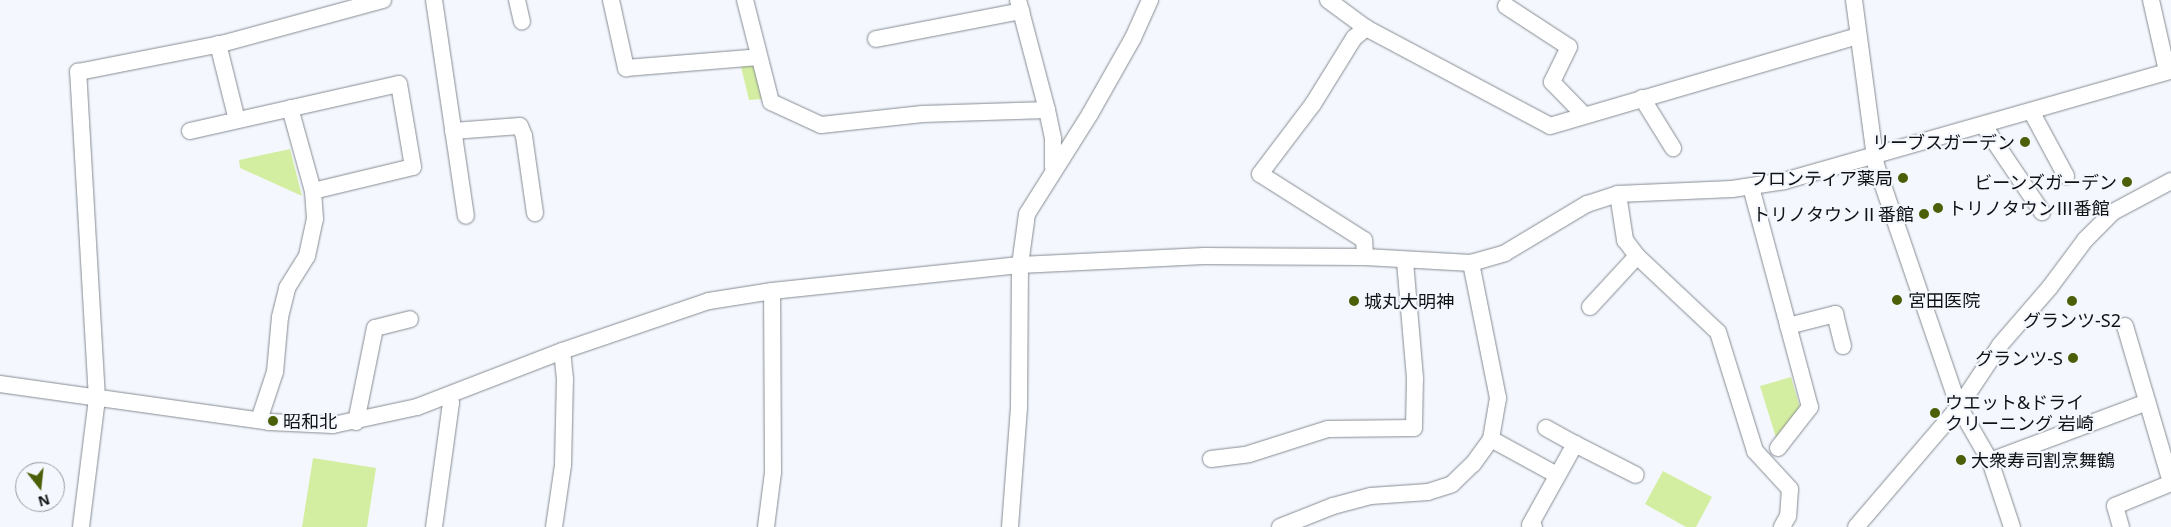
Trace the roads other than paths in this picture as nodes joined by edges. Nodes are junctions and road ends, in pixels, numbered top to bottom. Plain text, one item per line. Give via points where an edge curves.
1 (383, 0) edge
2 (434, 0) edge
3 (517, 0) edge
4 (611, 0) edge
5 (746, 0) edge
6 (1150, 0) edge
7 (1328, 0) edge
8 (1854, 0) edge
9 (2151, 0) edge
10 (1019, 6) edge
11 (1506, 6) dead end
12 (522, 21) dead end
13 (1366, 28) junction
14 (1857, 36) junction
15 (876, 39) dead end
16 (218, 44) junction
17 (759, 57) junction
18 (2169, 71) edge
19 (1642, 98) junction
20 (290, 108) junction
21 (1047, 110) junction
22 (2031, 111) junction
23 (1584, 115) junction
24 (237, 120) junction
25 (1984, 126) junction
26 (190, 131) dead end
27 (453, 131) junction
28 (1674, 148) dead end
29 (1874, 156) junction
30 (1054, 167) junction
31 (2066, 176) dead end
32 (2171, 181) edge
33 (1751, 188) junction
34 (313, 191) junction
35 (1618, 194) junction
36 (2042, 212) dead end
37 (535, 213) dead end
38 (466, 216) dead end
39 (1637, 256) junction
40 (1365, 258) junction
41 (1405, 262) junction
42 (1471, 263) junction
43 (1020, 265) junction
44 (772, 291) junction
45 (1590, 307) dead end
46 (410, 319) dead end
47 (1788, 326) junction
48 (2125, 326) dead end
49 (1843, 346) dead end
50 (562, 351) junction
51 (0, 384) edge
52 (449, 396) junction
53 (97, 399) junction
54 (2147, 402) junction
55 (1959, 407) junction
56 (259, 420) junction
57 (356, 422) junction
58 (1546, 428) dead end
59 (1491, 439) junction
60 (1575, 444) junction
61 (1778, 448) dead end
62 (1211, 459) dead end
63 (1990, 461) junction
64 (1558, 475) junction
65 (1636, 475) dead end
66 (2171, 483) edge
67 (1530, 526) edge
68 (81, 527) edge
69 (434, 527) edge
70 (554, 527) edge
71 (766, 527) edge
72 (1010, 527) edge
73 (1280, 527) edge
74 (1782, 527) edge
75 (1856, 527) edge
76 (2012, 527) edge
77 (2121, 527) edge

1 - 16 street
2 - 27 street
3 - 12 street
4 - 17 street via 626,68
5 - 17 street
6 - 30 street via 1133,38 1090,114
7 - 13 street
8 - 14 street
9 - 18 street
10 - 15 street
10 - 21 street
11 - 23 street via 1568,48 1552,82
13 - 23 street via 1550,126
13 - 40 street via 1354,38 1313,104 1260,174 1364,240
14 - 19 street
14 - 29 street
16 - 24 street
16 - 53 street via 78,72
17 - 21 street via 771,102 821,125 922,114
18 - 22 street
19 - 23 street
19 - 28 street
20 - 24 street
20 - 34 street
20 - 34 street via 399,84 413,167
21 - 30 street
22 - 25 street
22 - 31 street
24 - 26 street
25 - 29 street
25 - 36 street
27 - 37 street via 520,126
27 - 38 street
29 - 33 street
29 - 55 street
30 - 43 street via 1027,214
32 - 55 street via 2114,212 2086,240 2000,344
33 - 35 street
33 - 47 street
34 - 56 street via 315,219 307,256 287,288 280,317 275,372
35 - 39 street via 1625,240
35 - 42 street via 1588,204 1505,253
39 - 45 street
39 - 74 street via 1718,332 1755,451 1790,489 1788,516
40 - 41 street
40 - 43 street via 1204,256
41 - 42 street
41 - 62 street via 1415,378 1414,428 1328,429 1249,454
42 - 59 street via 1498,398
43 - 44 street
43 - 72 street via 1019,407
44 - 50 street via 709,301
44 - 71 street via 773,472
46 - 57 street via 375,328
47 - 49 street via 1835,314
47 - 61 street via 1810,407
48 - 54 street
50 - 52 street
50 - 70 street via 565,379 563,465
51 - 53 street
52 - 57 street
52 - 69 street via 451,403
53 - 56 street
53 - 68 street
54 - 63 street
54 - 66 street
55 - 63 street
55 - 75 street
56 - 57 street via 333,425
58 - 60 street
59 - 64 street
59 - 73 street via 1473,464 1452,484 1428,492 1371,496 1333,506
60 - 64 street
60 - 65 street
63 - 76 street
64 - 67 street
66 - 77 street via 2115,506

